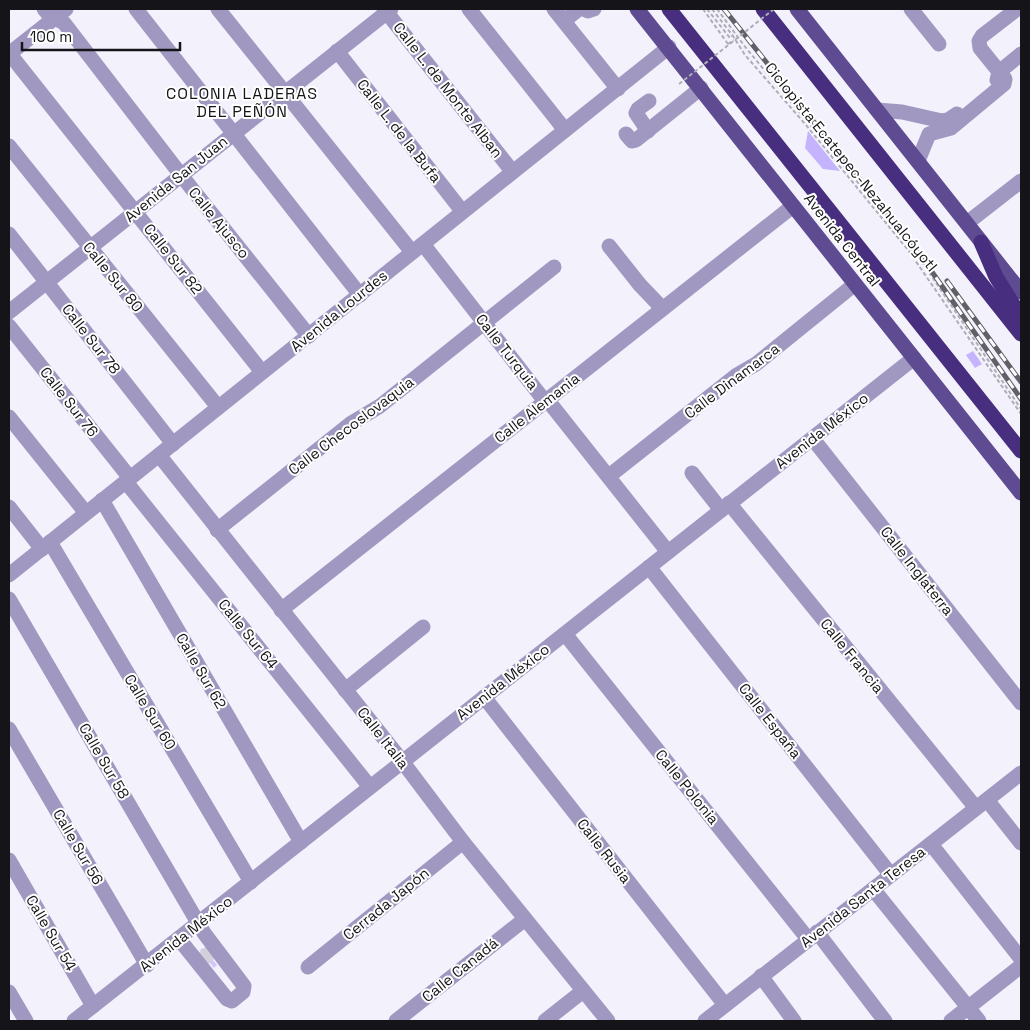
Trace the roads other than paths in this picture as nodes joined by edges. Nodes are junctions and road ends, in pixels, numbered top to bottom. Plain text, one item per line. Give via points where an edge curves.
1 (136, 9) edge
2 (218, 9) edge
3 (469, 9) edge
4 (554, 9) edge
5 (579, 9) edge
6 (584, 9) edge
7 (594, 9) edge
8 (637, 9) edge
9 (669, 9) edge
10 (911, 9) edge
11 (1017, 9) edge
12 (387, 10) edge
13 (801, 11) edge
14 (55, 12) edge
15 (761, 14) edge
16 (564, 21) junction
17 (939, 44) dead end
18 (669, 47) junction
19 (337, 51) junction
20 (9, 54) edge
21 (1021, 54) edge
22 (999, 72) junction
23 (700, 88) junction
24 (618, 89) junction
25 (285, 92) junction
26 (650, 102) dead end
27 (877, 110) junction
28 (565, 130) junction
29 (648, 131) junction
30 (233, 134) junction
31 (626, 134) dead end
32 (9, 146) edge
33 (918, 161) junction
34 (512, 171) junction
35 (181, 175) junction
36 (1020, 184) edge
37 (793, 206) junction
38 (462, 211) junction
39 (136, 212) junction
40 (967, 222) junction
41 (9, 234) edge
42 (982, 242) junction
43 (609, 246) dead end
44 (90, 248) junction
45 (417, 248) junction
46 (554, 267) dead end
47 (47, 282) junction
48 (855, 284) junction
49 (1021, 292) edge
50 (360, 295) junction
51 (662, 308) junction
52 (9, 312) edge
53 (1021, 317) edge
54 (484, 322) junction
55 (9, 326) edge
56 (1021, 334) edge
57 (309, 336) junction
58 (914, 358) junction
59 (262, 372) junction
60 (546, 401) junction
61 (218, 407) junction
62 (9, 417) edge
63 (813, 439) junction
64 (173, 444) junction
65 (1021, 451) edge
66 (159, 455) junction
67 (692, 473) dead end
68 (609, 476) junction
69 (128, 480) junction
70 (1021, 492) edge
71 (102, 500) junction
72 (725, 507) junction
73 (9, 508) edge
74 (86, 513) junction
75 (217, 530) junction
76 (46, 546) junction
77 (668, 552) junction
78 (649, 567) junction
79 (9, 576) edge
80 (9, 599) edge
81 (281, 610) junction
82 (423, 627) dead end
83 (565, 634) junction
84 (345, 690) junction
85 (484, 697) junction
86 (1021, 703) edge
87 (9, 729) edge
88 (402, 761) junction
89 (1021, 773) edge
90 (370, 787) junction
91 (981, 804) junction
92 (300, 842) junction
93 (463, 842) junction
94 (1021, 843) edge
95 (931, 844) junction
96 (11, 869) edge
97 (891, 875) junction
98 (251, 882) junction
99 (873, 889) junction
100 (525, 919) junction
101 (199, 923) junction
102 (813, 936) junction
103 (180, 939) junction
104 (1021, 959) edge
105 (147, 965) junction
106 (1021, 966) edge
107 (308, 967) dead end
108 (760, 976) junction
109 (583, 991) junction
110 (9, 992) edge
111 (725, 1005) junction
112 (93, 1006) junction
113 (968, 1008) junction
114 (26, 1021) edge
115 (74, 1021) edge
116 (396, 1021) edge
117 (545, 1021) edge
118 (608, 1021) edge
119 (705, 1021) edge
120 (794, 1021) edge
121 (885, 1021) edge
122 (951, 1021) edge
123 (979, 1021) edge

1 - 30 street
2 - 25 street, Calle Turquia
3 - 28 street
4 - 16 street
5 - 16 street
6 - 7 street via 588,12
8 - 18 main road, Avenida Central
9 - 65 highway, Avenida Central
10 - 17 street
11 - 22 street via 979,41 980,48
12 - 19 street, Avenida San Juan
12 - 34 street, Calle L. de Monte Alban
13 - 27 main road
14 - 20 street
14 - 35 street, Calle Ajusco
15 - 56 highway
16 - 24 street
18 - 23 main road, Avenida Central
18 - 24 street, Avenida Lourdes
19 - 25 street, Avenida San Juan
19 - 38 street, Calle L. de la Bufa
20 - 39 street, Calle Sur 82
21 - 22 street
22 - 27 street via 996,83 946,121
22 - 33 street via 1005,81 1002,86 951,128 929,134
23 - 29 street
23 - 37 main road, Avenida Central
24 - 28 street, Avenida Lourdes
25 - 30 street, Avenida San Juan
25 - 45 street, Calle Turquia
26 - 29 street via 636,113
27 - 33 main road
28 - 34 street, Avenida Lourdes
29 - 31 street via 635,141
30 - 35 street, Avenida San Juan
30 - 50 street
32 - 44 street, Calle Sur 80
33 - 40 main road
34 - 38 street, Avenida Lourdes
35 - 39 street, Avenida San Juan
35 - 57 street, Calle Ajusco
36 - 40 street
37 - 48 main road, Avenida Central
37 - 51 street, Calle Alemania
38 - 45 street, Avenida Lourdes
39 - 44 street, Avenida San Juan
39 - 59 street, Calle Sur 82
40 - 42 main road
41 - 47 street, Calle Sur 78
42 - 49 main road
42 - 53 highway via 996,277
43 - 51 street
44 - 47 street, Avenida San Juan
44 - 61 street, Calle Sur 80
45 - 50 street, Avenida Lourdes
45 - 54 street, Calle Turquia
46 - 54 street, Calle Checoslovaquia
47 - 52 street, Avenida San Juan
47 - 64 street, Calle Sur 78
48 - 58 main road, Avenida Central
48 - 68 street, Calle Dinamarca
50 - 57 street, Avenida Lourdes
51 - 60 street, Calle Alemania
54 - 60 street, Calle Turquia
54 - 75 street, Calle Checoslovaquia
55 - 69 street, Calle Sur 76
57 - 59 street, Avenida Lourdes
58 - 63 street, Avenida México
58 - 70 main road, Avenida Central
59 - 61 street, Avenida Lourdes
60 - 68 street, Calle Turquia
60 - 81 street, Calle Alemania
61 - 64 street, Avenida Lourdes
62 - 74 street
63 - 72 street, Avenida México
63 - 86 street, Calle Inglaterra
64 - 66 street, Avenida Lourdes
66 - 69 street, Avenida Lourdes
66 - 75 street, Calle Italia
67 - 72 street, Calle Francia
68 - 77 street, Calle Turquia
69 - 71 street, Avenida Lourdes
69 - 90 street, Calle Sur 64
71 - 74 street, Avenida Lourdes
71 - 92 street, Calle Sur 62
72 - 77 street, Avenida México
72 - 91 street, Calle Francia
73 - 76 street, Calle Sur 60
74 - 76 street, Avenida Lourdes
75 - 81 street, Calle Italia
76 - 79 street, Avenida Lourdes
76 - 98 street, Calle Sur 60
77 - 78 street, Avenida México
78 - 83 street, Avenida México
78 - 97 street, Calle España
80 - 101 street, Calle Sur 58
81 - 84 street, Calle Italia
82 - 84 street
83 - 85 street, Avenida México
83 - 102 street, Calle Polonia
84 - 88 street, Calle Italia
85 - 88 street, Avenida México
85 - 111 street, Calle Rusia
87 - 105 street, Calle Sur 56
88 - 90 street, Avenida México
88 - 93 street, Calle Italia
89 - 91 street, Avenida Santa Teresa
90 - 92 street, Avenida México
91 - 94 street, Calle Francia
91 - 95 street, Avenida Santa Teresa
92 - 98 street, Avenida México
93 - 100 street, Calle Italia
93 - 107 street, Cerrada Japón
95 - 97 street, Avenida Santa Teresa
95 - 104 street
96 - 112 street, Calle Sur 54
97 - 99 street, Avenida Santa Teresa
98 - 101 street, Avenida México
99 - 102 street, Avenida Santa Teresa
99 - 113 street
100 - 109 street, Calle Italia
100 - 116 street, Calle Canadá
101 - 103 street, Avenida México
101 - 103 street, Calle Sur 58 via 207,955
102 - 108 street, Avenida Santa Teresa
102 - 121 street, Calle Polonia
103 - 105 street, Avenida México
105 - 112 street, Avenida México
106 - 113 street
108 - 111 street, Avenida Santa Teresa
108 - 120 street
109 - 117 street
109 - 118 street, Calle Italia
110 - 114 street
111 - 119 street, Avenida Santa Teresa
112 - 115 street, Avenida México
113 - 122 street
113 - 123 street

